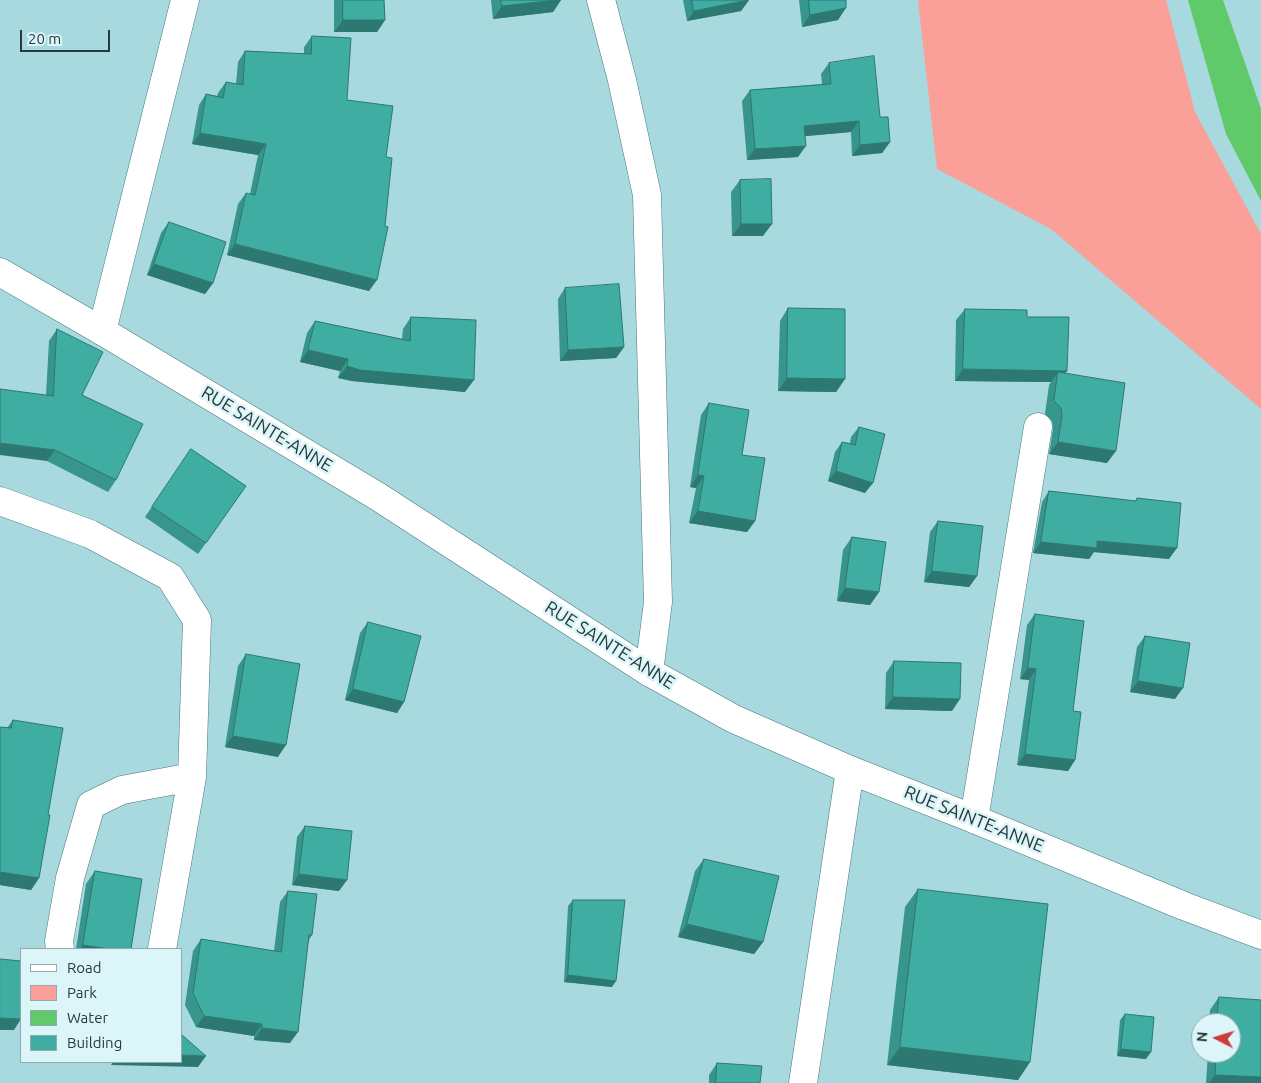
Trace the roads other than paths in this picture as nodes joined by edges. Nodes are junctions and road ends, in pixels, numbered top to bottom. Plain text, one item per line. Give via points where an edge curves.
1 (185, 0) edge
2 (601, 0) edge
3 (0, 272) edge
4 (102, 331) junction
5 (1038, 427) dead end
6 (0, 501) edge
7 (649, 672) junction
8 (850, 770) junction
9 (192, 777) junction
10 (974, 818) junction
11 (1261, 935) edge
12 (60, 948) edge
13 (162, 948) edge
14 (803, 1083) edge

1 - 4 street
2 - 7 street via 647,195 658,602
3 - 4 street, RUE SAINTE-ANNE
4 - 7 street, RUE SAINTE-ANNE via 377,496
5 - 10 street
6 - 9 street via 90,534 170,577 197,620
7 - 8 street, RUE SAINTE-ANNE via 734,719
8 - 10 street, RUE SAINTE-ANNE
8 - 14 street
9 - 12 street via 122,790 91,805 70,878
9 - 13 street
10 - 11 street, RUE SAINTE-ANNE

